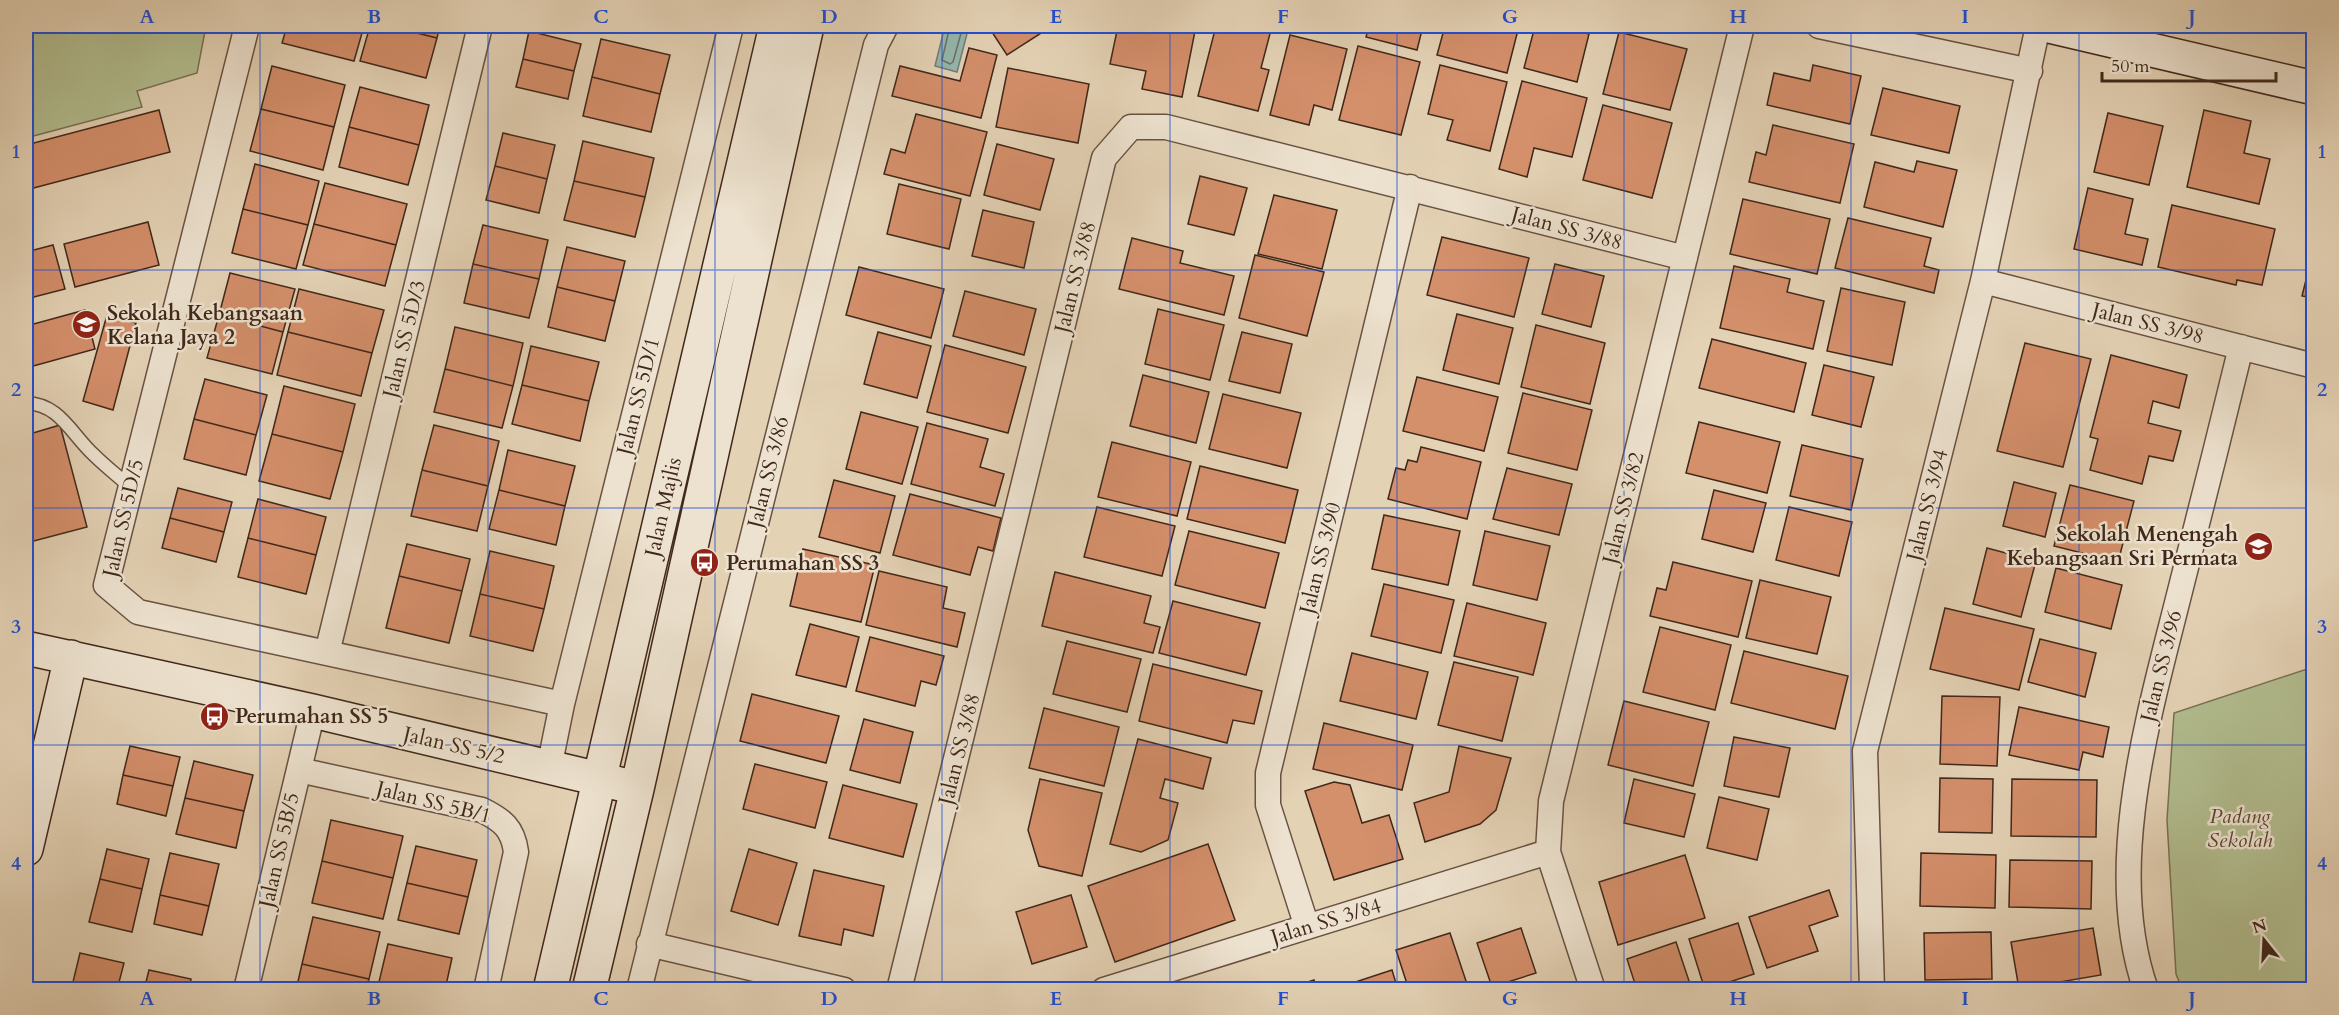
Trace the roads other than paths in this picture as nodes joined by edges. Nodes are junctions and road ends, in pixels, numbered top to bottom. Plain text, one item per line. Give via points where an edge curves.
1 (247, 26) edge
2 (480, 26) edge
3 (731, 26) edge
4 (776, 26) edge
5 (807, 26) edge
6 (886, 26) edge
7 (1742, 26) edge
8 (1819, 26) edge
9 (2038, 26) edge
10 (2049, 26) edge
11 (2030, 71) junction
12 (2313, 88) edge
13 (1410, 187) junction
14 (1685, 258) junction
15 (1983, 281) junction
16 (2241, 347) junction
17 (2313, 366) edge
18 (26, 403) edge
19 (129, 486) junction
20 (26, 648) edge
21 (327, 653) junction
22 (72, 657) junction
23 (562, 704) junction
24 (313, 711) junction
25 (549, 768) junction
26 (299, 770) junction
27 (599, 778) junction
28 (637, 789) junction
29 (26, 849) edge
30 (1548, 852) junction
31 (1307, 927) junction
32 (649, 944) junction
33 (246, 990) edge
34 (486, 990) edge
35 (550, 990) edge
36 (589, 990) edge
37 (639, 990) edge
38 (844, 990) edge
39 (899, 990) edge
40 (1104, 990) edge
41 (1593, 990) edge
42 (1872, 990) edge
43 (2146, 990) edge

1 - 19 street, Jalan SS 5D/5
2 - 21 street, Jalan SS 5D/3
3 - 23 street, Jalan SS 5D/1
4 - 27 main road, Jalan Majlis
5 - 28 main road, Jalan Majlis
6 - 32 street, Jalan SS 3/86 via 876,45
7 - 14 street, Jalan SS 3/82
8 - 11 street
9 - 11 street, Jalan SS 3/94
10 - 12 main road
11 - 15 street, Jalan SS 3/94
13 - 14 street, Jalan SS 3/88
13 - 31 street, Jalan SS 3/90 via 1268,773 1268,805
13 - 39 street, Jalan SS 3/88 via 1166,127 1131,127 1104,158
14 - 30 street, Jalan SS 3/82 via 1551,801
15 - 16 street, Jalan SS 3/98
15 - 42 street, Jalan SS 3/94 via 1865,751
16 - 17 street, Jalan SS 3/98
16 - 43 street, Jalan SS 3/96 via 2140,750 2129,867 2132,930
18 - 19 lane via 55,411 92,454
19 - 21 street, Jalan SS 5D/5 via 106,585 114,592 138,612
20 - 22 main road, Jalan SS 5/2
21 - 23 street, Jalan SS 5D/5
22 - 24 main road, Jalan SS 5/2
22 - 29 main road via 40,757
23 - 25 street, Jalan SS 5D/1
24 - 25 main road, Jalan SS 5/2
24 - 26 street, Jalan SS 5B/5
25 - 27 main road, Jalan SS 5/2
26 - 33 street, Jalan SS 5B/5
26 - 34 street, Jalan SS 5B/1 via 482,810 501,819 514,835 516,852
27 - 28 main road, Jalan SS 5/2
27 - 35 main road, Jalan Majlis
28 - 36 main road, Jalan Majlis
30 - 31 street, Jalan SS 3/84
30 - 41 street, Jalan SS 3/82
31 - 40 street, Jalan SS 3/84
32 - 37 street, Jalan SS 3/86
32 - 38 street

